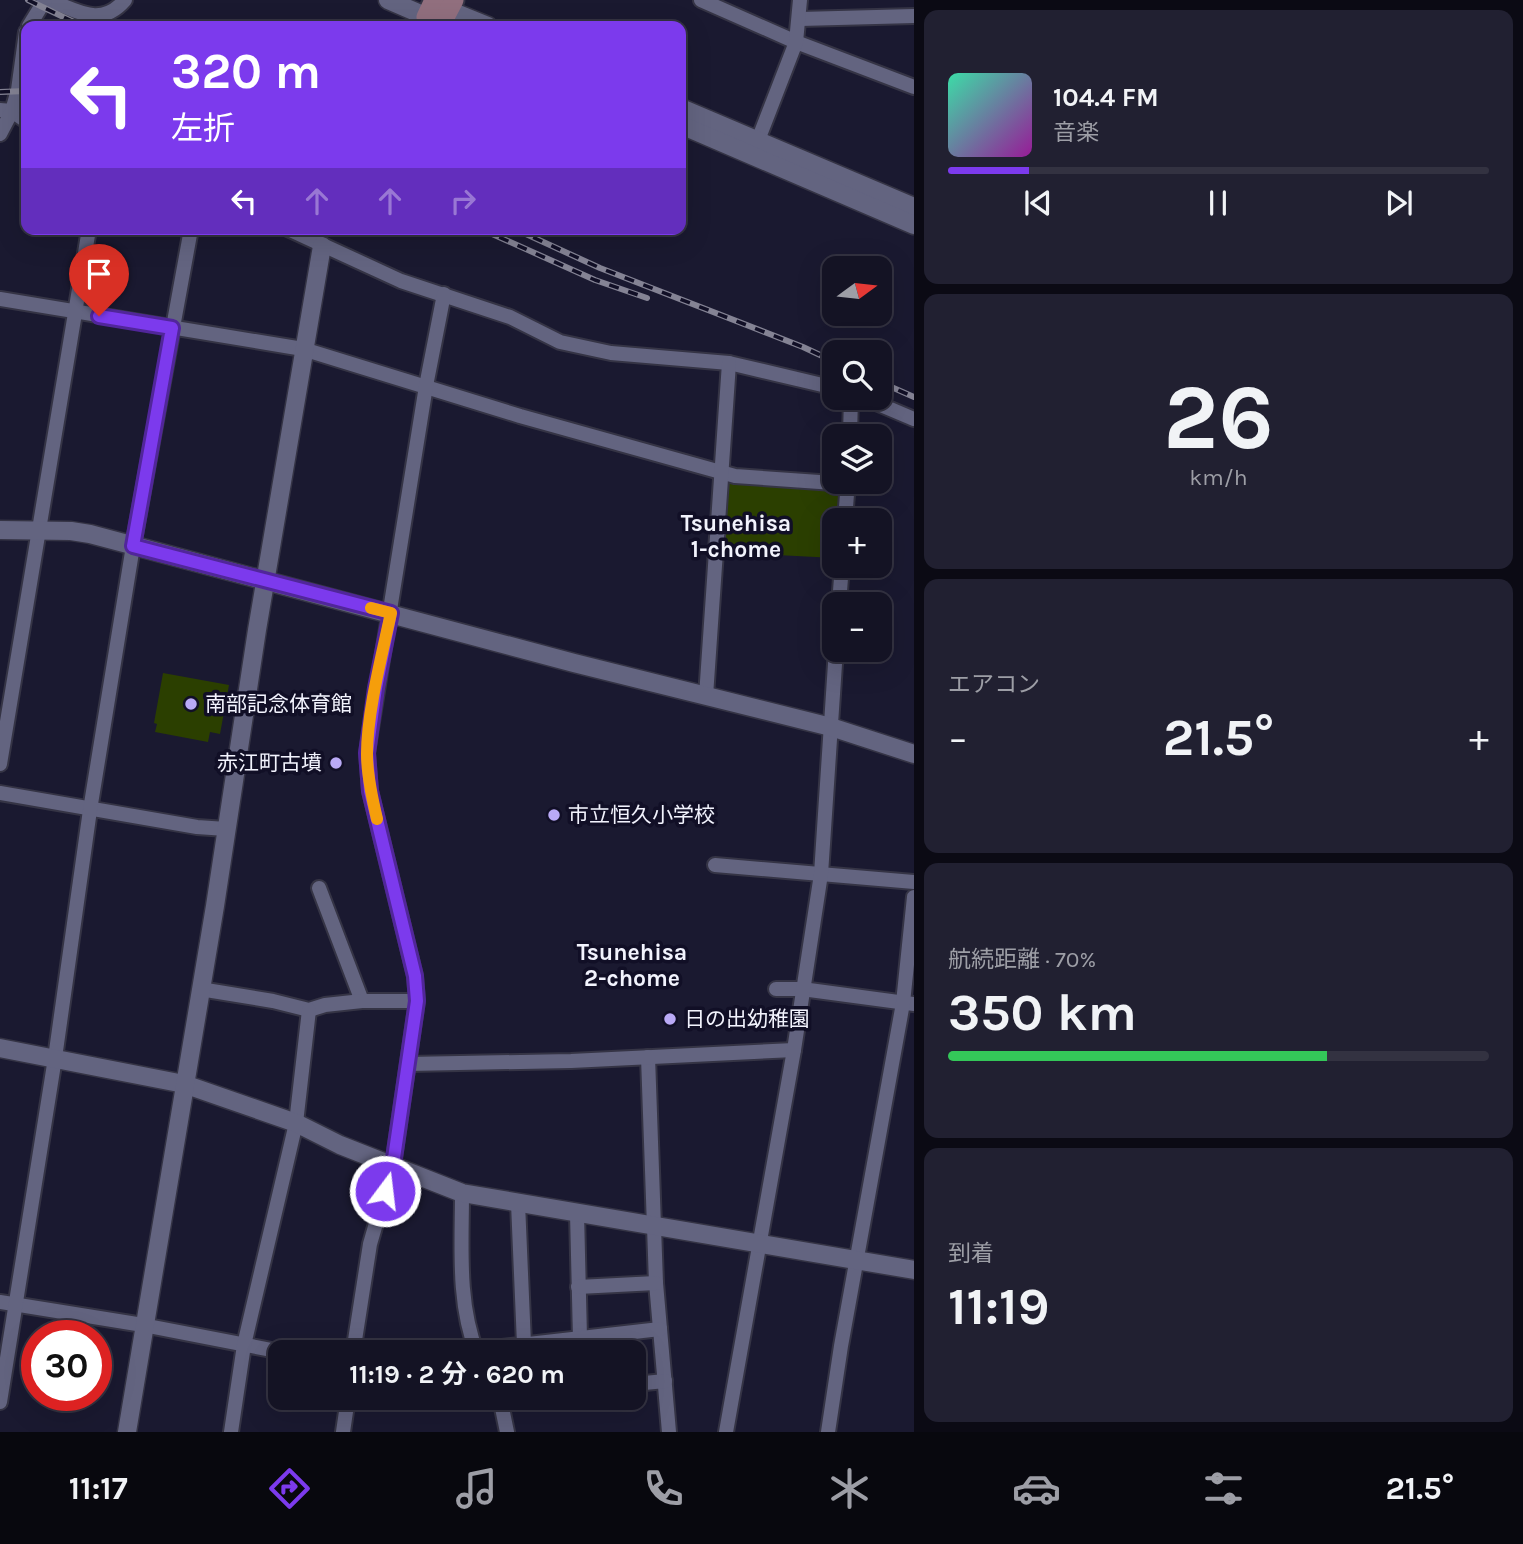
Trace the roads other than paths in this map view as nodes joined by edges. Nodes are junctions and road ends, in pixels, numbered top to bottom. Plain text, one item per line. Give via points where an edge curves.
1 (47, 0) edge
2 (125, 0) edge
3 (388, 0) edge
4 (701, 0) edge
5 (800, 0) edge
6 (439, 10) edge
7 (914, 16) edge
8 (800, 19) junction
9 (32, 21) edge
10 (473, 21) edge
11 (796, 42) junction
12 (21, 68) edge
13 (914, 87) edge
14 (6, 111) edge
15 (686, 111) edge
16 (686, 126) edge
17 (0, 134) edge
18 (755, 147) junction
19 (914, 207) edge
20 (914, 225) edge
21 (88, 235) edge
22 (190, 235) edge
23 (300, 235) edge
24 (322, 246) junction
25 (444, 294) junction
26 (0, 299) edge
27 (75, 313) junction
28 (172, 328) junction
29 (303, 349) junction
30 (729, 363) junction
31 (822, 385) edge
32 (426, 386) junction
33 (892, 410) edge
34 (914, 419) edge
35 (722, 473) junction
36 (822, 481) edge
37 (38, 529) junction
38 (0, 530) edge
39 (133, 546) junction
40 (265, 582) junction
41 (391, 613) junction
42 (835, 662) edge
43 (706, 696) junction
44 (831, 727) junction
45 (914, 754) edge
46 (0, 764) edge
47 (0, 793) edge
48 (90, 810) junction
49 (226, 829) junction
50 (715, 865) dead end
51 (821, 874) junction
52 (914, 882) edge
53 (319, 888) dead end
54 (914, 897) edge
55 (200, 989) junction
56 (776, 989) dead end
57 (802, 989) junction
58 (417, 1001) junction
59 (362, 1002) junction
60 (909, 1004) edge
61 (309, 1010) junction
62 (0, 1048) edge
63 (794, 1050) junction
64 (648, 1057) junction
65 (55, 1058) junction
66 (408, 1065) junction
67 (184, 1084) junction
68 (296, 1123) junction
69 (393, 1165) junction
70 (462, 1193) junction
71 (518, 1203) junction
72 (577, 1213) junction
73 (652, 1224) junction
74 (759, 1244) junction
75 (858, 1261) junction
76 (914, 1270) edge
77 (656, 1283) junction
78 (578, 1287) junction
79 (0, 1302) edge
80 (16, 1305) junction
81 (144, 1325) junction
82 (660, 1329) junction
83 (580, 1338) junction
84 (355, 1340) edge
85 (474, 1340) edge
86 (524, 1340) edge
87 (561, 1340) edge
88 (244, 1345) junction
89 (268, 1349) edge
90 (664, 1381) junction
91 (646, 1383) edge
92 (0, 1402) edge
93 (346, 1410) edge
94 (506, 1410) edge
95 (127, 1432) edge
96 (232, 1432) edge
97 (343, 1432) edge
98 (507, 1432) edge
99 (669, 1432) edge
100 (726, 1432) edge
101 (828, 1432) edge

1 - 2 street via 102,16 116,11
1 - 9 street
3 - 6 street
4 - 11 street
5 - 8 street
6 - 10 street
7 - 8 street
8 - 11 street
11 - 13 street
11 - 18 street
12 - 14 street via 18,90
14 - 17 street
15 - 18 street
16 - 18 street
18 - 19 street
18 - 20 street
21 - 27 street
22 - 28 street
23 - 24 street
24 - 25 street via 401,281
24 - 29 street
25 - 30 street via 510,317 561,342 611,353
25 - 32 street
26 - 27 street
27 - 28 street
27 - 37 street
28 - 29 street
28 - 39 street
29 - 32 street
29 - 40 street
30 - 31 street
30 - 35 street
32 - 35 street
32 - 41 street
33 - 34 street
35 - 36 street
35 - 43 street
37 - 38 street
37 - 39 street via 90,534
37 - 46 street
39 - 40 street
39 - 48 street
40 - 41 street
40 - 49 street
41 - 43 street
41 - 58 street via 367,753 370,791 415,976
42 - 44 street
43 - 44 street
44 - 45 street
44 - 51 street
47 - 48 street
48 - 49 street
48 - 65 street
49 - 55 street
50 - 51 street
51 - 52 street
51 - 57 street
53 - 59 street
54 - 60 street
55 - 61 street
55 - 67 street
56 - 57 street
57 - 60 street
57 - 63 street
58 - 59 street
58 - 66 street
59 - 61 street
60 - 75 street
61 - 68 street
62 - 65 street
63 - 64 street
63 - 74 street
64 - 66 street
64 - 73 street
65 - 67 street
65 - 80 street
66 - 69 street
67 - 68 street
67 - 81 street
68 - 69 street
68 - 88 street
69 - 70 street
69 - 84 street via 370,1244
70 - 71 street
70 - 85 street via 462,1283
71 - 72 street
71 - 86 street
72 - 73 street
72 - 78 street
73 - 74 street
73 - 77 street
74 - 75 street
74 - 100 street
75 - 76 street
75 - 101 street
77 - 78 street
77 - 82 street
78 - 83 street
79 - 80 street
80 - 81 street
80 - 92 street
81 - 88 street
81 - 95 street
82 - 83 street
82 - 90 street
83 - 87 street
88 - 89 street
88 - 96 street
90 - 91 street
90 - 99 street
93 - 97 street
94 - 98 street

